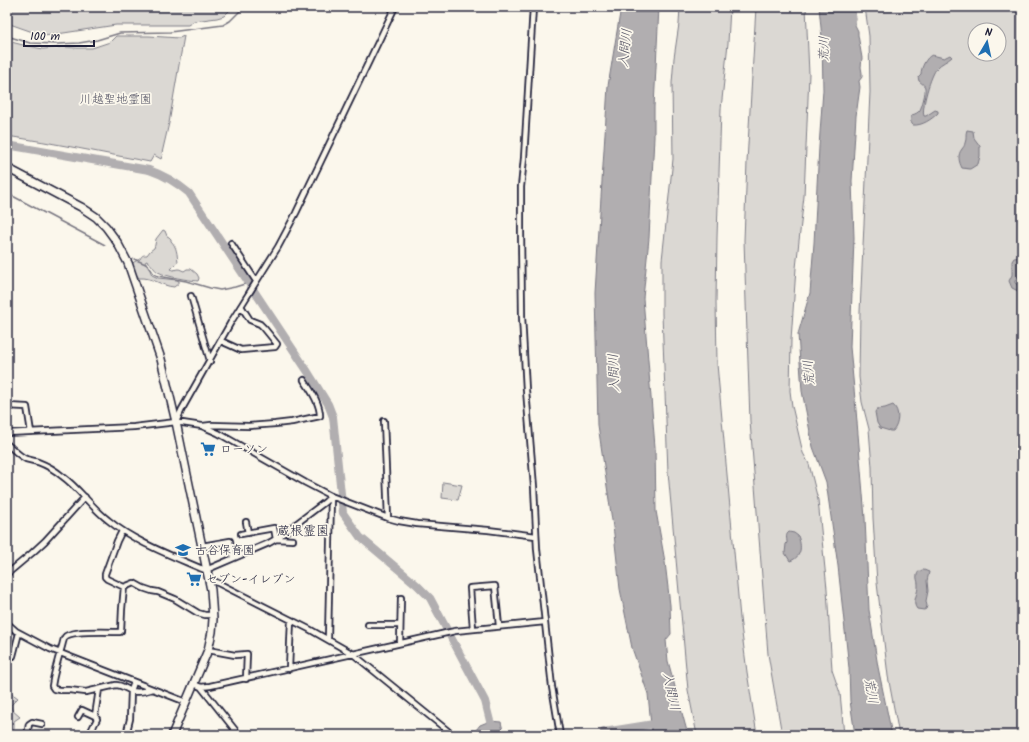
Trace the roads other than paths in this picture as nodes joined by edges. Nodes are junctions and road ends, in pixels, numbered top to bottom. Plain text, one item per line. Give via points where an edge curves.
1 (395, 7) edge
2 (533, 7) edge
3 (7, 168) edge
4 (230, 243) dead end
5 (255, 282) junction
6 (191, 296) dead end
7 (241, 306) junction
8 (221, 341) junction
9 (210, 361) junction
10 (304, 380) dead end
11 (7, 406) edge
12 (384, 421) dead end
13 (176, 422) junction
14 (202, 426) junction
15 (32, 432) junction
16 (7, 433) edge
17 (7, 444) edge
18 (331, 496) junction
19 (85, 497) junction
20 (388, 518) junction
21 (246, 522) dead end
22 (122, 531) junction
23 (248, 533) junction
24 (241, 534) dead end
25 (536, 536) junction
26 (276, 539) junction
27 (293, 540) dead end
28 (202, 546) junction
29 (233, 558) junction
30 (206, 570) junction
31 (7, 574) edge
32 (208, 578) junction
33 (124, 587) junction
34 (401, 598) dead end
35 (213, 615) junction
36 (291, 620) junction
37 (545, 622) junction
38 (7, 623) edge
39 (368, 625) dead end
40 (400, 625) junction
41 (499, 626) junction
42 (473, 629) junction
43 (19, 633) junction
44 (328, 638) junction
45 (400, 643) junction
46 (208, 650) junction
47 (59, 653) junction
48 (353, 654) junction
49 (13, 656) dead end
50 (290, 669) junction
51 (246, 678) junction
52 (134, 682) junction
53 (198, 685) junction
54 (99, 689) junction
55 (152, 689) junction
56 (131, 691) junction
57 (186, 702) junction
58 (95, 716) junction
59 (78, 717) dead end
60 (42, 724) dead end
61 (448, 731) dead end
62 (27, 735) edge
63 (100, 735) edge
64 (126, 735) edge
65 (172, 735) edge
66 (239, 735) edge
67 (560, 735) edge

1 - 5 street via 296,213
2 - 25 street via 521,187 521,280
3 - 13 street via 96,217 117,242 128,263 161,359
4 - 5 street
5 - 7 street
6 - 9 street
7 - 8 street
7 - 8 street via 250,320 264,328 276,346 241,350
8 - 9 street
9 - 13 street
10 - 14 street via 315,398 320,416 275,424
11 - 15 street via 27,407
12 - 20 street
13 - 14 street
13 - 15 street via 134,427
13 - 28 street
14 - 18 street
15 - 16 street
17 - 19 street via 19,455 61,475
18 - 20 street
18 - 26 street
18 - 44 street
19 - 22 street via 94,508
19 - 31 street via 45,541
20 - 25 street via 399,522
21 - 23 street
22 - 30 street
22 - 33 street via 105,577
23 - 24 street
23 - 26 street via 274,528
25 - 37 street
26 - 27 street
26 - 29 street
28 - 29 street via 230,541
28 - 30 street
29 - 30 street
30 - 32 street
32 - 35 street
32 - 36 street
33 - 35 street via 134,583 175,599 198,613
33 - 47 street via 121,631 91,631 68,635
34 - 40 street
35 - 46 street
36 - 44 street
36 - 50 street
37 - 41 street
37 - 67 street
38 - 43 street
39 - 40 street
40 - 45 street
41 - 42 street
41 - 42 street via 495,586 470,588
42 - 45 street
43 - 47 street
43 - 49 street
44 - 48 street
45 - 48 street
46 - 51 street via 235,655 247,654
46 - 53 street
47 - 52 street
47 - 54 street via 52,686 54,689 86,692
48 - 50 street
48 - 61 street
50 - 51 street
51 - 53 street via 210,686
52 - 55 street
52 - 56 street
53 - 57 street
53 - 66 street
54 - 56 street via 120,685
54 - 58 street
55 - 56 street
55 - 57 street
56 - 64 street via 130,719
57 - 65 street
58 - 59 street via 82,710
58 - 63 street via 97,719 91,731
60 - 62 street via 29,724

